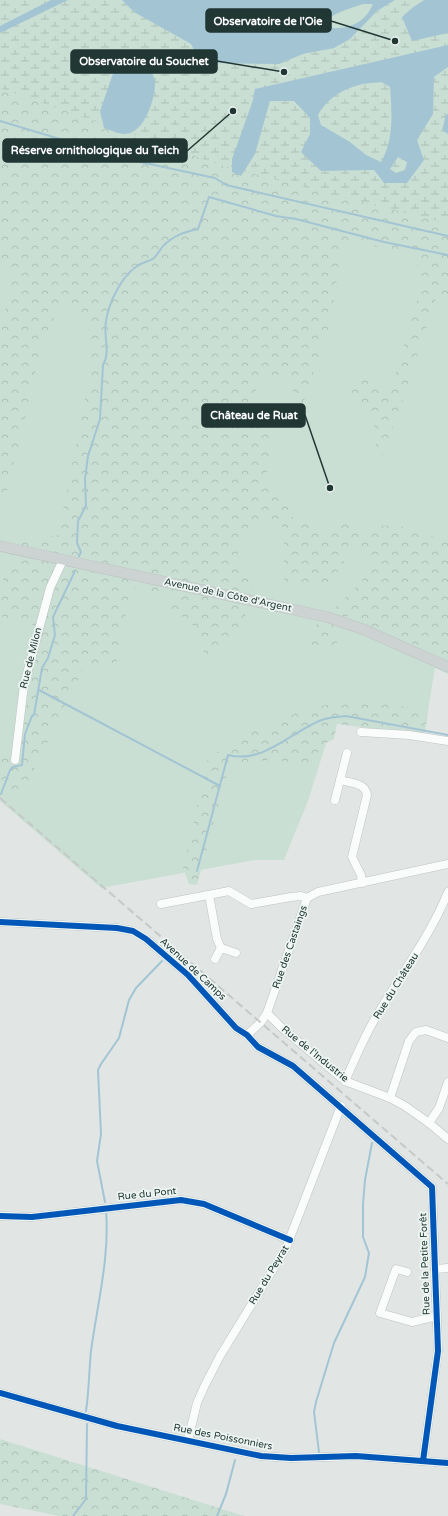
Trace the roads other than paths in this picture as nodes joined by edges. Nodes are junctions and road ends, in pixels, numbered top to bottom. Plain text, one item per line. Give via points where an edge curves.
1 (0, 546) edge
2 (63, 560) junction
3 (448, 667) edge
4 (360, 732) dead end
5 (448, 741) edge
6 (347, 753) dead end
7 (15, 760) dead end
8 (340, 780) junction
9 (335, 800) dead end
10 (448, 864) edge
11 (362, 883) junction
12 (448, 892) edge
13 (209, 895) junction
14 (307, 898) junction
15 (161, 904) dead end
16 (0, 922) edge
17 (221, 948) junction
18 (236, 953) dead end
19 (215, 959) dead end
20 (267, 1012) junction
21 (247, 1035) junction
22 (448, 1038) edge
23 (345, 1081) junction
24 (448, 1082) edge
25 (390, 1098) junction
26 (341, 1106) junction
27 (430, 1123) junction
28 (448, 1139) edge
29 (0, 1216) edge
30 (290, 1240) junction
31 (448, 1268) edge
32 (435, 1269) junction
33 (407, 1272) dead end
34 (437, 1316) junction
35 (0, 1393) edge
36 (188, 1440) junction
37 (423, 1461) junction
38 (448, 1463) edge

1 - 2 main road, Avenue de la Côte d'Argent
2 - 3 main road, Avenue de la Côte d'Argent via 328,617
2 - 7 street, Rue de Milon via 50,588 24,685
4 - 5 street via 409,735
6 - 8 street
8 - 9 street
8 - 11 street via 361,785 367,791 352,857
10 - 11 street, Rue des Castaings
11 - 14 street, Rue des Castaings via 318,892
12 - 23 street, Rue du Château via 427,936 375,1018
13 - 14 street via 231,892 251,904 291,897
13 - 15 street
13 - 17 street
14 - 20 street, Rue des Castaings
16 - 21 street, Avenue de Camps via 133,931 188,975 236,1028
17 - 18 street
17 - 19 street
20 - 21 street, Rue des Castaings via 261,1022
20 - 23 street, Rue de l'Industrie
21 - 26 street, Avenue de Camps via 258,1047 293,1066
22 - 25 street via 426,1030 416,1032 409,1041
23 - 25 street, Rue de l'Industrie
24 - 27 street via 439,1108
25 - 27 street, Rue de l'Industrie
26 - 30 street, Rue du Peyrat
26 - 32 street, Rue de la Petite Forêt via 432,1187
27 - 28 street, Rue de l'Industrie
29 - 30 street, Rue du Pont via 32,1217 181,1200 204,1204
30 - 36 street, Rue du Peyrat via 205,1385 197,1403
31 - 32 street
32 - 34 street, Rue de la Petite Forêt
33 - 34 street via 396,1269 380,1313 412,1322
34 - 37 street, Rue de la Petite Forêt via 438,1351
35 - 36 street, Rue des Poissonniers via 117,1426
36 - 37 street, Rue des Poissonniers via 261,1456 356,1456
37 - 38 street, Rue des Poissonniers

